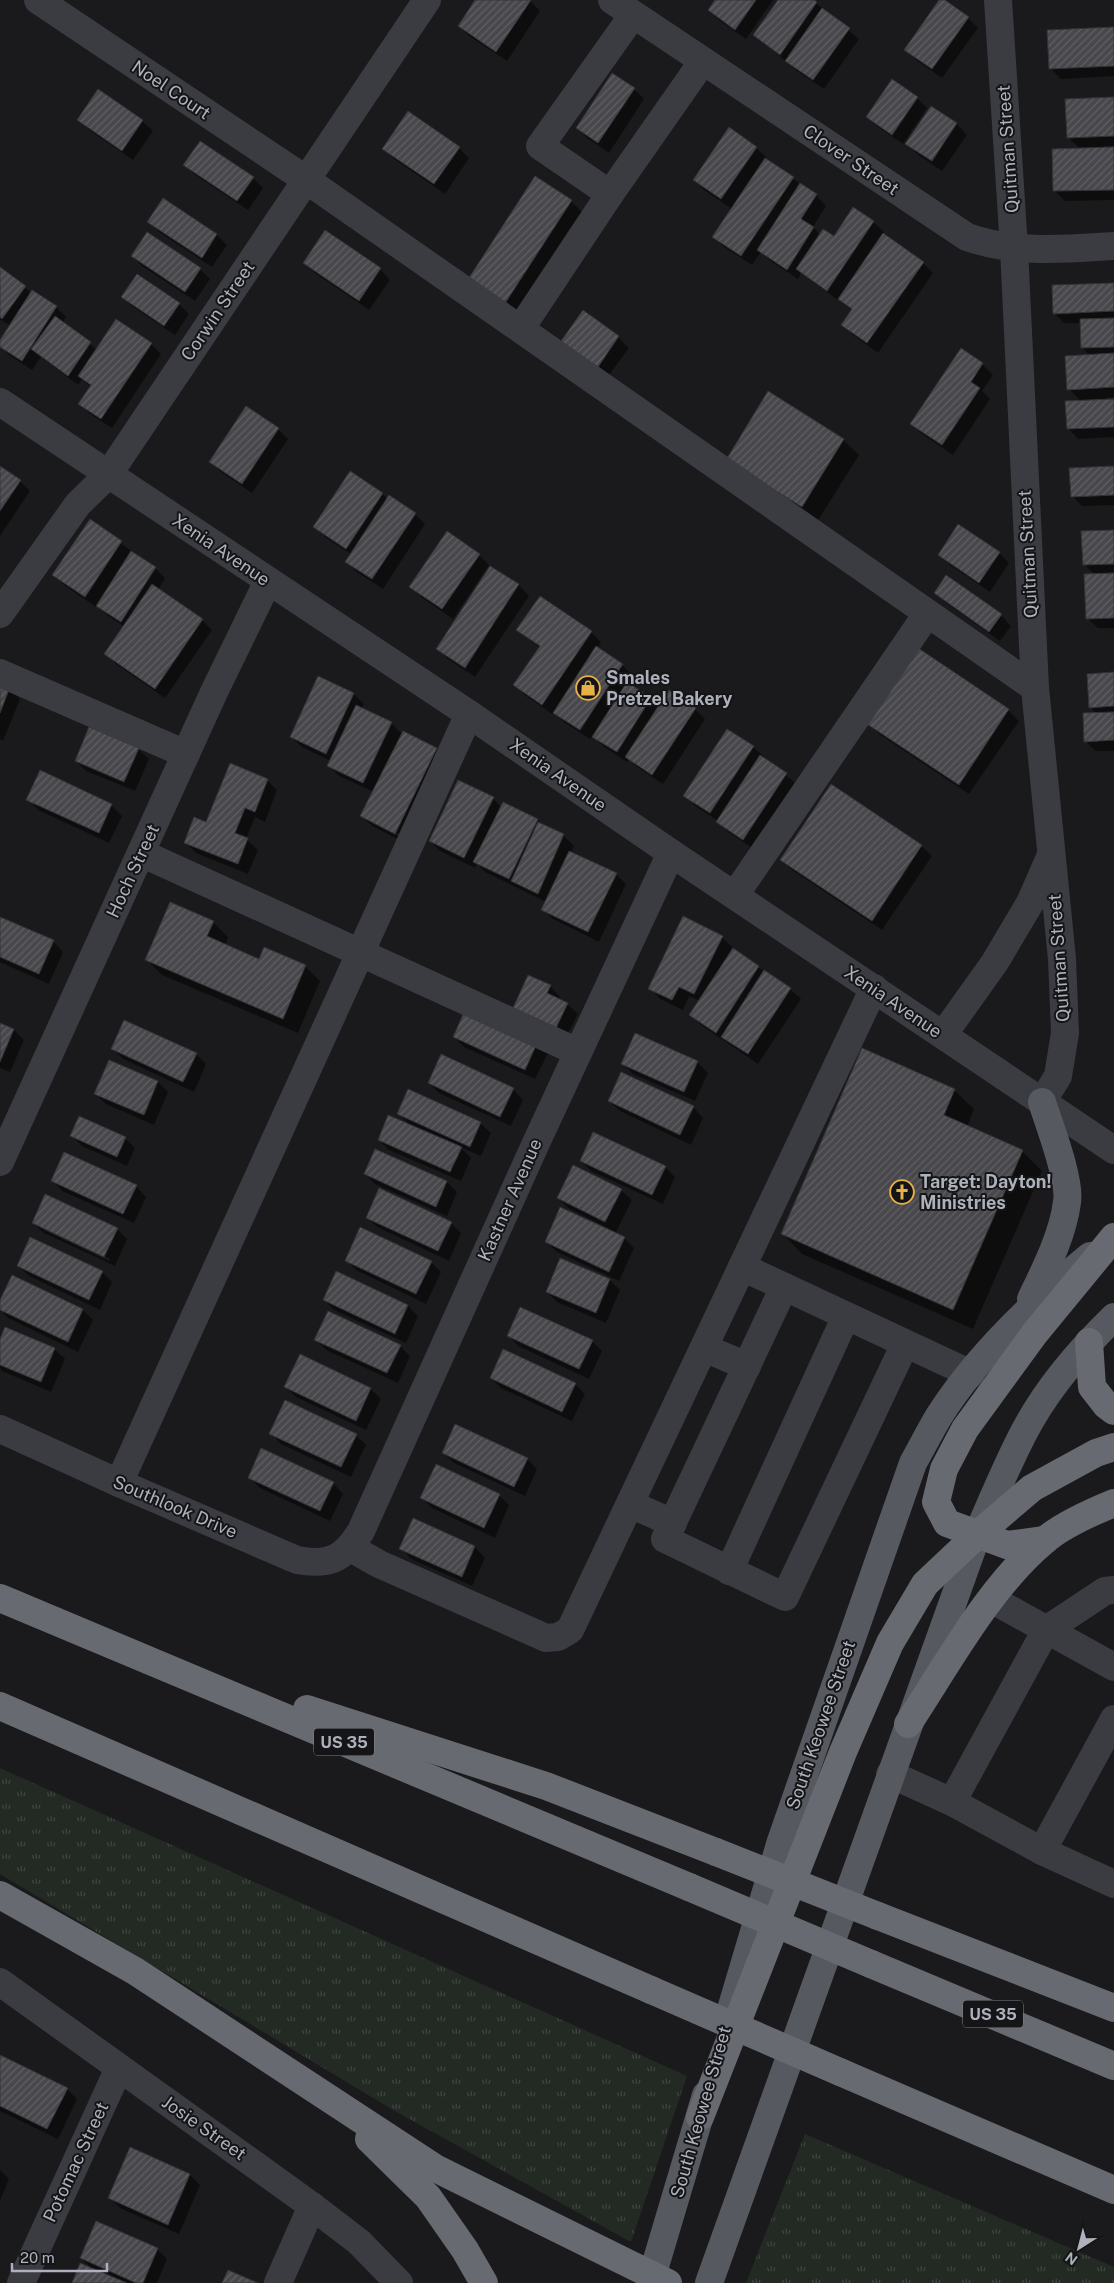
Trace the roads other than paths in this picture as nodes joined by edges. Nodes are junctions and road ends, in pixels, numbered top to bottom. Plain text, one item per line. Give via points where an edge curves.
1 (38, 0) edge
2 (427, 0) edge
3 (998, 0) edge
4 (622, 7) edge
5 (703, 61) junction
6 (305, 179) junction
7 (610, 194) junction
8 (1114, 246) edge
9 (1014, 248) junction
10 (520, 328) junction
11 (0, 402) edge
12 (108, 475) junction
13 (268, 581) junction
14 (0, 614) edge
15 (927, 614) junction
16 (0, 673) edge
17 (1035, 688) junction
18 (469, 714) junction
19 (186, 754) junction
20 (141, 853) junction
21 (671, 853) junction
22 (1050, 856) junction
23 (735, 895) junction
24 (360, 953) junction
25 (874, 988) junction
26 (943, 1035) junction
27 (578, 1052) junction
28 (1042, 1102) junction
29 (1114, 1150) edge
30 (0, 1162) edge
31 (1114, 1237) edge
32 (742, 1267) junction
33 (784, 1287) junction
34 (846, 1316) junction
35 (1022, 1317) junction
36 (1114, 1317) edge
37 (1089, 1342) junction
38 (904, 1344) junction
39 (704, 1348) junction
40 (747, 1366) junction
41 (971, 1374) junction
42 (1114, 1411) edge
43 (0, 1429) edge
44 (1114, 1447) edge
45 (119, 1483) junction
46 (1114, 1503) edge
47 (630, 1504) junction
48 (673, 1523) junction
49 (977, 1535) junction
50 (1045, 1540) junction
51 (351, 1548) junction
52 (729, 1571) junction
53 (1114, 1590) edge
54 (0, 1598) edge
55 (991, 1600) junction
56 (1046, 1630) junction
57 (135, 1654) junction
58 (1114, 1667) edge
59 (0, 1706) edge
60 (1114, 1719) edge
61 (908, 1724) junction
62 (890, 1774) junction
63 (952, 1802) junction
64 (1042, 1851) junction
65 (1114, 1884) edge
66 (0, 1895) edge
67 (0, 1982) edge
68 (1114, 2008) edge
69 (1114, 2066) edge
70 (119, 2068) junction
71 (327, 2097) junction
72 (700, 2117) junction
73 (1057, 2166) junction
74 (1114, 2190) edge
75 (1114, 2194) edge
76 (312, 2206) junction
77 (657, 2281) edge
78 (21, 2283) edge
79 (278, 2283) edge
80 (399, 2283) edge
81 (484, 2283) edge
82 (709, 2283) edge

1 - 6 street, Noel Court
2 - 6 street, Corwin Street
3 - 9 street, Quitman Street
4 - 5 street, Clover Street
4 - 7 street via 540,146
5 - 7 street
5 - 9 street, Clover Street via 967,237 989,245
6 - 10 street, Noel Court
6 - 12 street, Corwin Street
7 - 10 street
8 - 9 street, Clover Street via 1040,250
9 - 17 street, Quitman Street
10 - 15 street, Noel Court
11 - 12 street, Xenia Avenue
12 - 13 street, Xenia Avenue
12 - 14 street, Corwin Street via 78,504
13 - 18 street, Xenia Avenue
13 - 19 street, Hoch Street
15 - 17 street, Noel Court
15 - 23 street
16 - 19 street
17 - 22 street, Quitman Street
18 - 21 street, Xenia Avenue
18 - 24 street
19 - 20 street, Hoch Street
20 - 24 street
20 - 30 street, Hoch Street
21 - 23 street, Xenia Avenue
21 - 27 street, Kastner Avenue
22 - 26 street via 1030,903 1000,954
22 - 28 street, Quitman Street via 1062,959 1065,1033 1058,1076
23 - 25 street, Xenia Avenue
24 - 27 street
24 - 45 street
25 - 26 street, Xenia Avenue
25 - 32 street
26 - 28 street, Xenia Avenue
27 - 51 street, Kastner Avenue
28 - 29 street, Xenia Avenue
28 - 35 main road via 1063,1169 1068,1201 1051,1259
31 - 35 main road, South Keowee Street via 1044,1294
31 - 49 highway via 1035,1332 965,1429 944,1469 936,1502 947,1523
32 - 33 street
32 - 39 street
33 - 34 street
33 - 40 street
34 - 38 street
34 - 52 street
35 - 41 main road, South Keowee Street
36 - 37 main road
37 - 42 highway via 1092,1387
37 - 49 main road via 1044,1399 1023,1433
38 - 41 street
38 - 52 street via 785,1597
39 - 40 street
39 - 47 street
40 - 48 street
41 - 72 main road, South Keowee Street via 940,1415 913,1463 885,1539 781,1841
43 - 45 street, Southlook Drive
44 - 49 highway via 1096,1453 1032,1488
45 - 51 street, Southlook Drive via 297,1560 316,1563 334,1559
46 - 50 highway via 1093,1511
47 - 48 street
47 - 51 street via 574,1624 558,1637 546,1638 379,1564
48 - 52 street via 665,1539
49 - 50 highway via 1007,1545
49 - 61 main road
49 - 72 highway via 925,1584 890,1643 843,1752
50 - 55 highway via 1003,1582
53 - 56 street via 1105,1591
54 - 57 highway, US 35
55 - 56 street
55 - 61 highway
56 - 58 street
56 - 63 street
57 - 68 highway, bridge via 546,1786
57 - 69 highway, US 35, bridge
59 - 73 highway, bridge
60 - 64 street
61 - 62 main road
62 - 63 street
62 - 82 main road
63 - 64 street
64 - 65 street
66 - 71 highway via 136,1972
67 - 70 street, Josie Street
70 - 76 street, Josie Street
70 - 78 street, Potomac Street
71 - 77 highway via 435,2168
71 - 81 highway via 428,2197
72 - 77 main road, South Keowee Street
73 - 74 highway
73 - 75 highway
76 - 79 street
76 - 80 street, Josie Street via 359,2242

